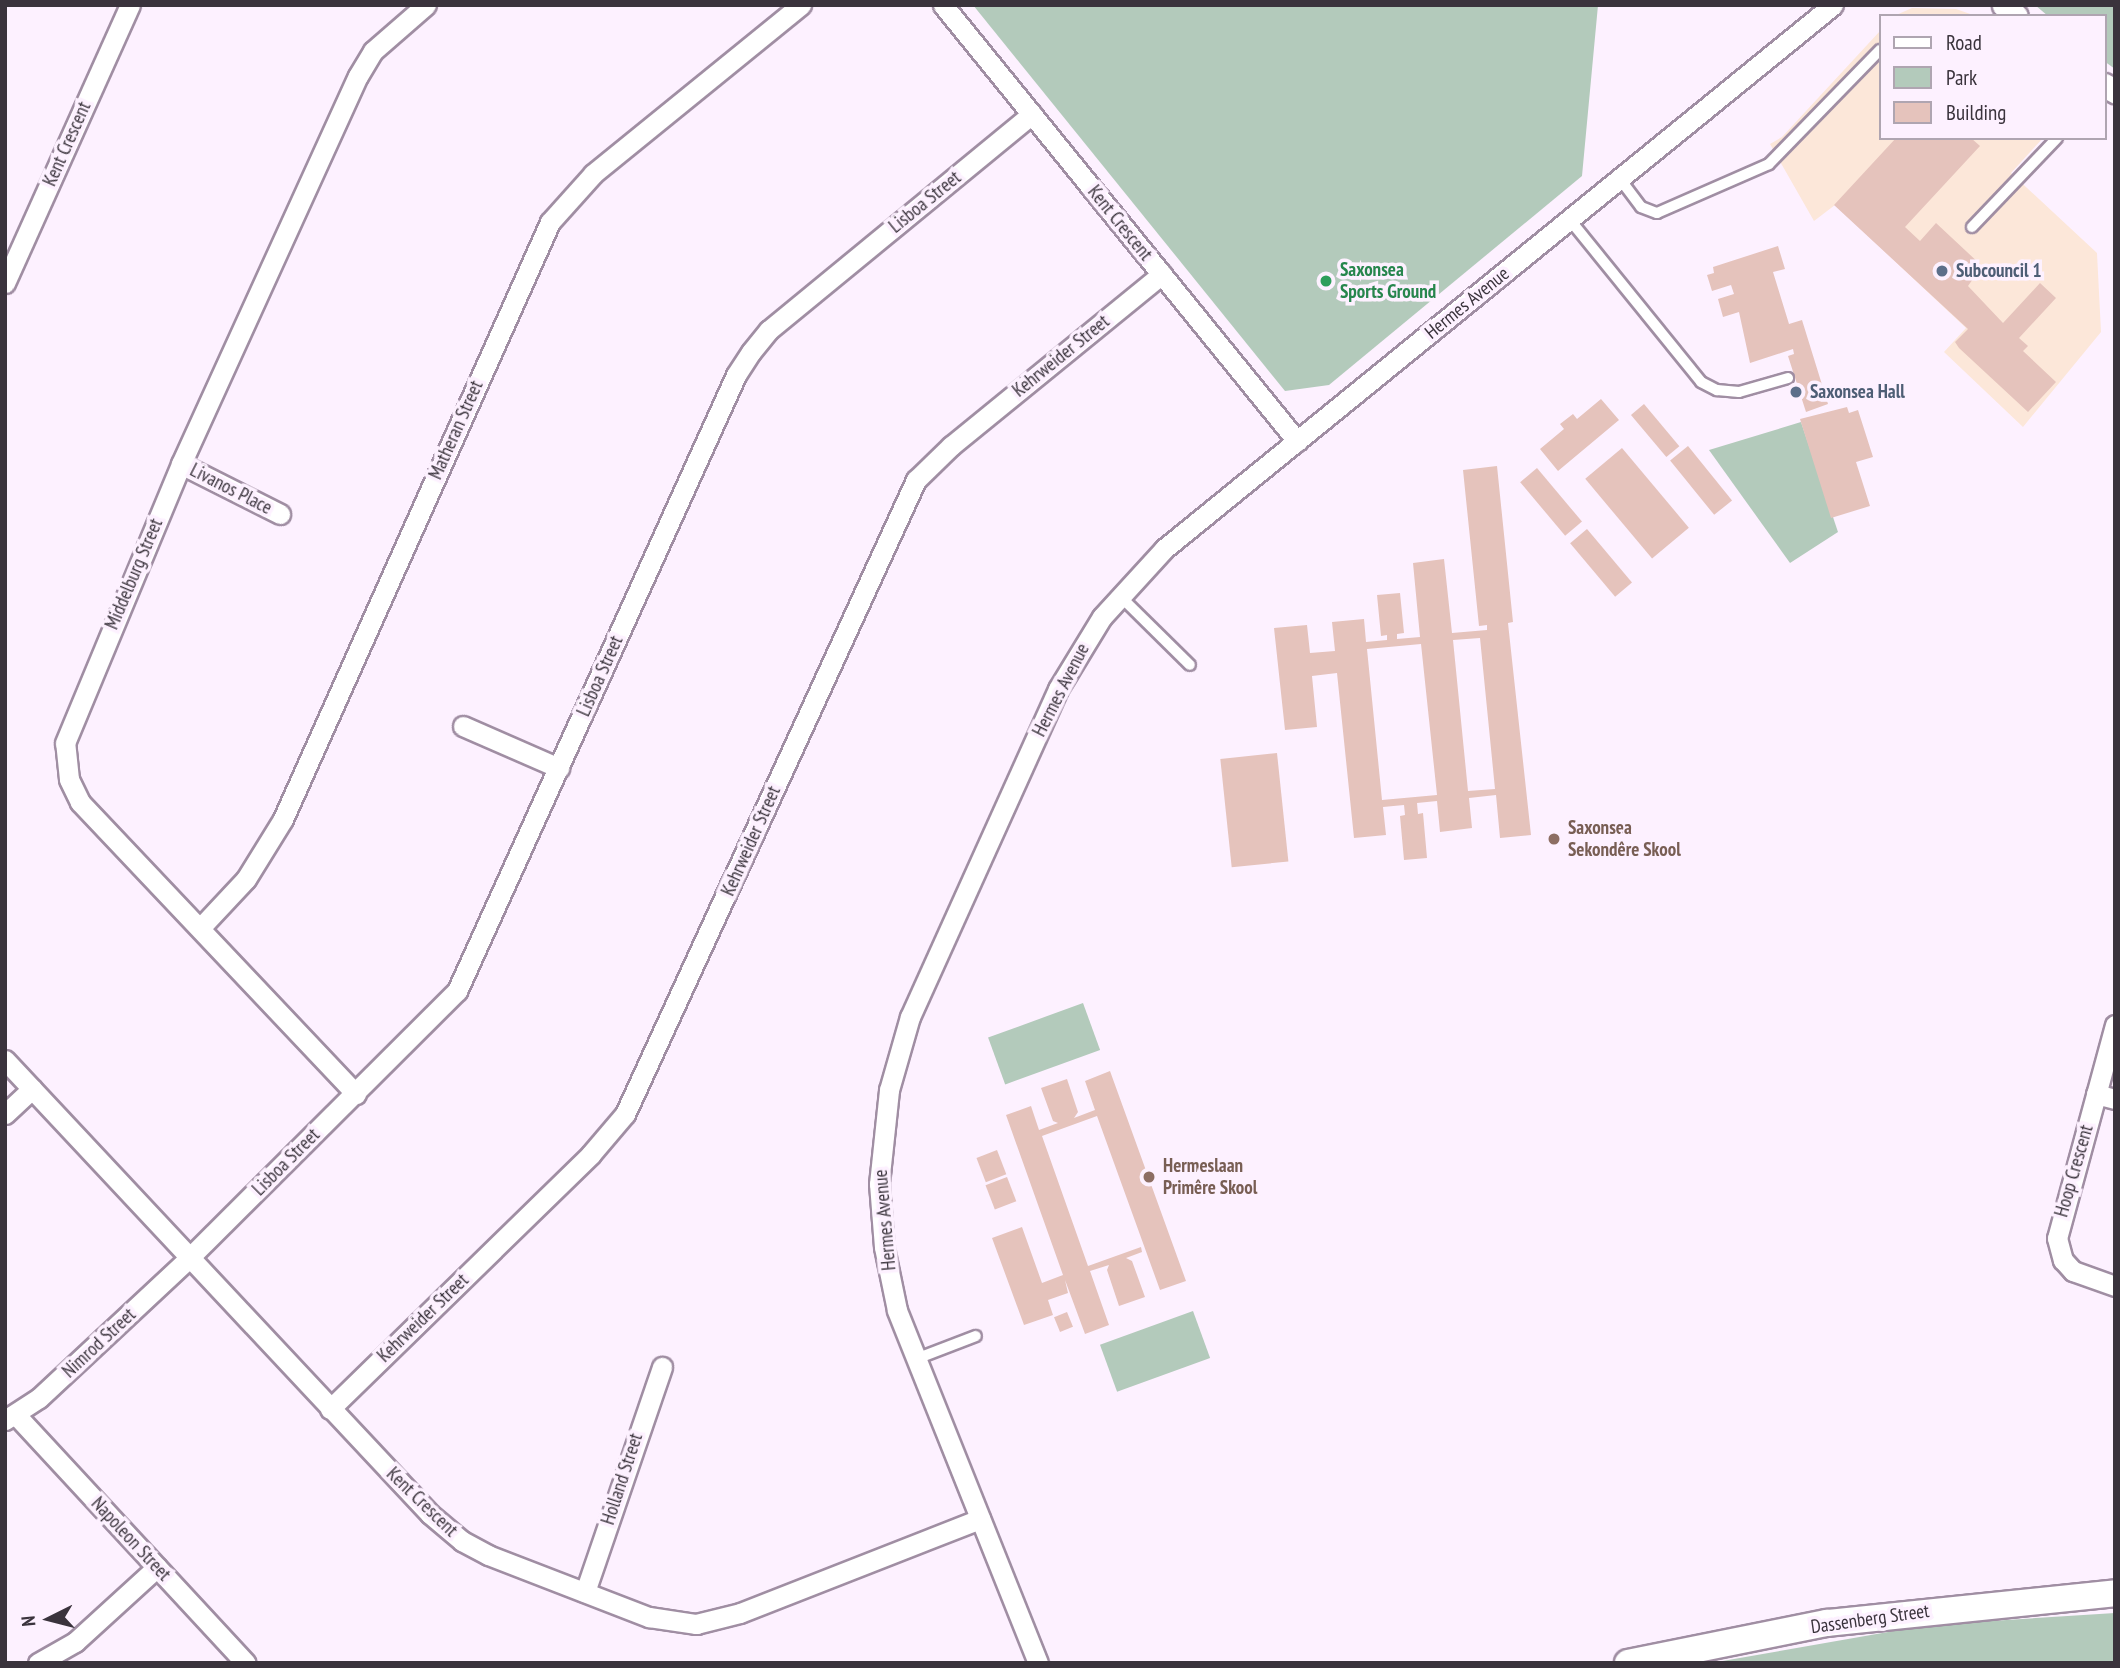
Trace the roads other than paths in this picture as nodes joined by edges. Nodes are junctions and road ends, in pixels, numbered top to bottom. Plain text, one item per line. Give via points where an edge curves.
1 (130, 5) edge
2 (426, 5) edge
3 (801, 5) edge
4 (943, 5) edge
5 (1833, 5) edge
6 (1878, 52) edge
7 (1032, 114) junction
8 (2055, 140) edge
9 (1620, 179) junction
10 (1570, 220) junction
11 (1972, 228) dead end
12 (1162, 274) junction
13 (5, 283) edge
14 (1788, 377) dead end
15 (1297, 441) junction
16 (181, 464) junction
17 (280, 514) dead end
18 (1119, 595) junction
19 (1190, 665) dead end
20 (463, 726) dead end
21 (559, 768) junction
22 (201, 926) junction
23 (2115, 1025) edge
24 (5, 1060) edge
25 (32, 1088) junction
26 (356, 1094) junction
27 (2105, 1096) edge
28 (5, 1114) edge
29 (188, 1259) junction
30 (2115, 1286) edge
31 (976, 1336) dead end
32 (916, 1359) junction
33 (662, 1367) dead end
34 (330, 1409) junction
35 (11, 1418) edge
36 (980, 1519) junction
37 (157, 1567) junction
38 (585, 1592) junction
39 (2115, 1593) edge
40 (38, 1663) edge
41 (246, 1663) edge
42 (1038, 1663) edge
43 (1628, 1663) edge

1 - 13 street, Kent Crescent
2 - 16 street, Middelburg Street via 373,51 358,76
3 - 22 street, Matheran Street via 593,174 550,222 283,819 246,879
4 - 7 street, Kent Crescent
5 - 9 street, Hermes Avenue
6 - 9 lane via 1769,164 1657,213 1641,207
7 - 12 street, Kent Crescent
7 - 21 street, Lisboa Street via 769,330 751,352 736,375
8 - 11 lane
9 - 10 street, Hermes Avenue
10 - 14 lane via 1701,382 1739,393
10 - 15 street, Hermes Avenue
12 - 15 street, Kent Crescent
12 - 34 street, Kehrweider Street via 951,446 916,480 625,1114 591,1154
15 - 18 street, Hermes Avenue via 1164,549
16 - 17 street, Livanos Place
16 - 22 street, Middelburg Street via 72,720 65,761 80,802
18 - 19 lane
18 - 32 street, Hermes Avenue via 1058,689 910,1017 897,1059 880,1152 881,1216 895,1300
20 - 21 street
21 - 26 street, Lisboa Street via 457,991
22 - 26 street, Middelburg Street
23 - 27 street, Hoop Crescent
24 - 25 street, Kent Crescent
25 - 28 street
25 - 29 street, Kent Crescent
26 - 29 street, Lisboa Street
27 - 30 street, Hoop Crescent via 2057,1238 2063,1260 2073,1271
29 - 34 street, Kent Crescent
29 - 35 street, Nimrod Street
31 - 32 lane
32 - 36 street, Hermes Avenue
33 - 38 street, Holland Street
34 - 38 street, Kent Crescent via 430,1514 462,1541
35 - 37 street, Napoleon Street
36 - 38 street, Kent Crescent via 717,1621 696,1624 649,1617
36 - 42 street, Hermes Avenue
37 - 40 street via 75,1642
37 - 41 street, Napoleon Street
39 - 43 main road, Dassenberg Street via 1827,1623

